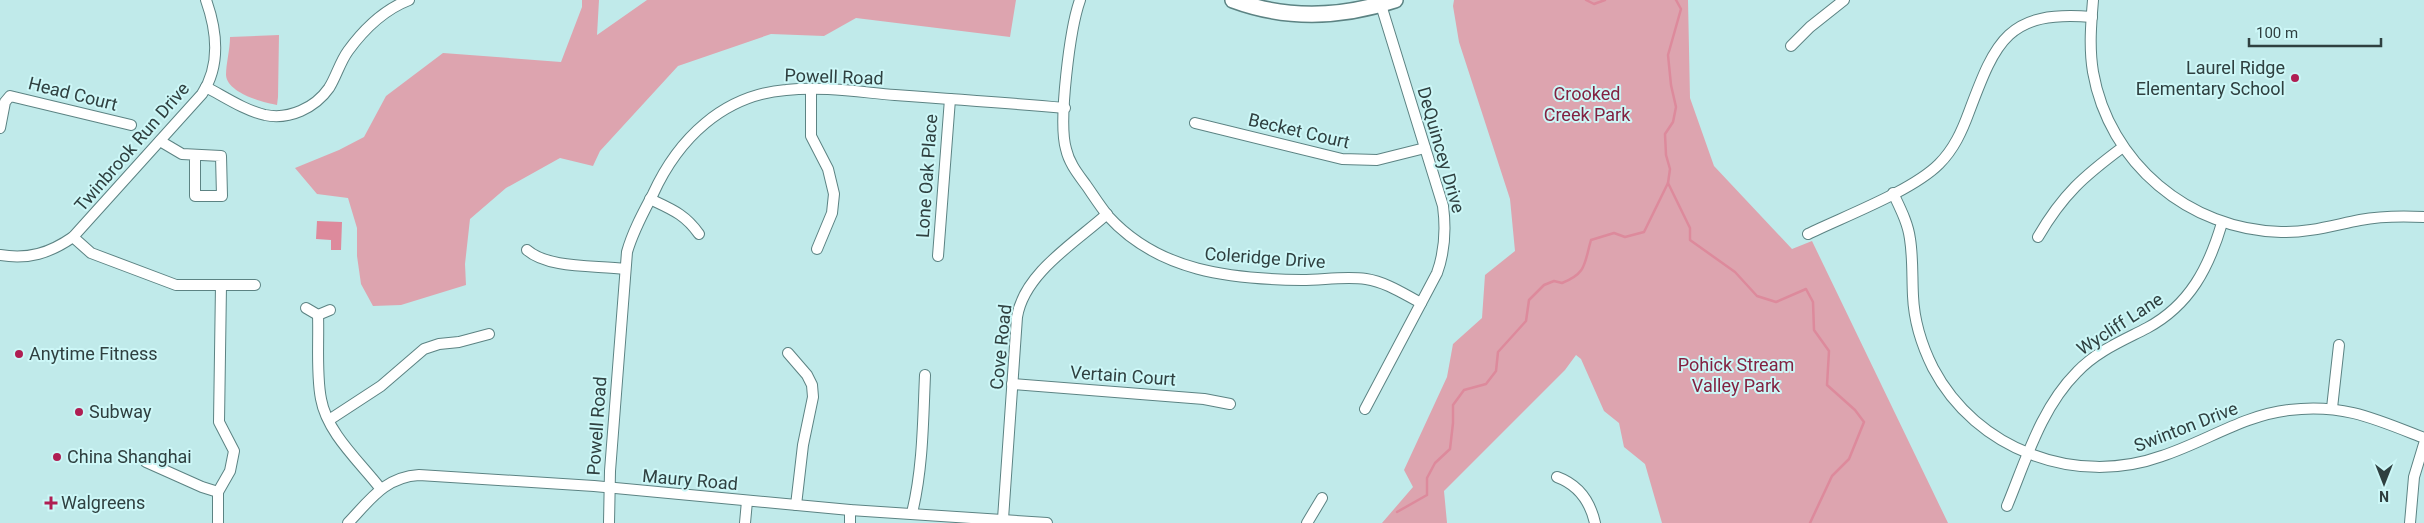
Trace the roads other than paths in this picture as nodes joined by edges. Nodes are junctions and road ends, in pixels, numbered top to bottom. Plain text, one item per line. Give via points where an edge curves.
1 (206, 0) edge
2 (409, 0) edge
3 (1080, 0) edge
4 (1233, 0) edge
5 (1844, 0) edge
6 (2093, 0) edge
7 (1388, 2) edge
8 (2092, 17) junction
9 (1791, 46) dead end
10 (206, 87) junction
11 (811, 89) junction
12 (950, 99) junction
13 (1065, 108) junction
14 (1195, 122) dead end
15 (131, 125) dead end
16 (0, 128) edge
17 (160, 141) junction
18 (2123, 147) junction
19 (1425, 148) junction
20 (195, 156) junction
21 (1893, 193) junction
22 (650, 198) junction
23 (1107, 214) junction
24 (2424, 217) edge
25 (2222, 223) junction
26 (700, 234) dead end
27 (1808, 234) dead end
28 (73, 237) junction
29 (2038, 237) dead end
30 (817, 249) dead end
31 (527, 250) dead end
32 (0, 255) edge
33 (938, 256) dead end
34 (625, 269) junction
35 (221, 285) junction
36 (255, 285) dead end
37 (1421, 304) junction
38 (306, 308) dead end
39 (330, 310) dead end
40 (318, 315) junction
41 (489, 334) dead end
42 (2339, 345) dead end
43 (788, 353) dead end
44 (925, 375) dead end
45 (1012, 384) junction
46 (1230, 404) dead end
47 (2332, 408) junction
48 (1365, 409) dead end
49 (329, 420) junction
50 (2424, 438) edge
51 (2424, 444) edge
52 (2028, 454) junction
53 (146, 462) dead end
54 (1557, 478) dead end
55 (380, 488) junction
56 (610, 488) junction
57 (218, 492) junction
58 (1322, 498) dead end
59 (747, 501) junction
60 (796, 505) junction
61 (2007, 506) dead end
62 (850, 510) junction
63 (912, 513) junction
64 (1003, 519) junction
65 (218, 523) edge
66 (348, 523) edge
67 (608, 523) edge
68 (745, 523) edge
69 (850, 523) edge
70 (1048, 523) edge
71 (1307, 523) edge
72 (1594, 523) edge
73 (2410, 523) edge

1 - 10 street, Twinbrook Run Drive via 213,19 216,45 215,60
2 - 10 street via 381,15 362,32 346,53 327,91 304,110 285,116 266,115
3 - 13 street, Coleridge Drive via 1070,38
4 - 7 street via 1265,10 1303,15 1334,14
5 - 9 street
6 - 8 street
7 - 19 street, DeQuincey Drive
8 - 18 street via 2091,58 2096,86
8 - 21 street via 2046,17 2024,24 2006,37 1989,62 1962,131 1949,152 1931,172
10 - 17 street, Twinbrook Run Drive
11 - 12 street, Powell Road
11 - 22 street, Powell Road via 764,94 714,116 677,150
11 - 30 street via 811,136 828,169 834,194 832,213
12 - 13 street, Powell Road
12 - 33 street, Lone Oak Place
13 - 23 street, Coleridge Drive via 1063,137 1068,156
14 - 19 street, Becket Court via 1342,159 1377,160
15 - 16 street, Head Court via 10,96
17 - 20 street via 182,154
17 - 28 street, Twinbrook Run Drive
18 - 25 street via 2165,192
18 - 29 street via 2074,186
19 - 37 street, DeQuincey Drive via 1443,206 1446,234 1439,266
20 - 20 street via 221,156 222,196 195,196
21 - 27 street
21 - 52 street, Swinton Drive via 1909,230 1916,321 1932,366 1950,394 1973,419 1987,431
22 - 26 street via 683,215
22 - 34 street, Powell Road via 633,234
23 - 37 street, Coleridge Drive via 1148,249 1192,269 1296,280 1367,279 1395,289
23 - 45 street, Cove Road via 1029,285 1017,317
24 - 25 street via 2377,218 2281,232
25 - 52 street, Wycliff Lane via 2208,265 2189,295 2163,318 2108,347 2077,372 2048,409
28 - 32 street, Twinbrook Run Drive via 39,255
28 - 35 street via 92,253 176,284
31 - 34 street via 535,257 553,262
34 - 56 street, Powell Road
35 - 36 street
35 - 57 street via 219,422 234,451 230,472
37 - 48 street, DeQuincey Drive
38 - 40 street
39 - 40 street
40 - 49 street via 321,399
41 - 49 street via 424,349 381,386
42 - 47 street
43 - 60 street via 807,375 813,397 803,444
44 - 63 street via 917,492
45 - 46 street, Vertain Court via 1204,398
45 - 64 street, Cove Road
47 - 50 street, Swinton Drive via 2372,418
47 - 52 street, Swinton Drive via 2291,409 2263,415 2164,456 2126,466 2079,467
49 - 55 street
51 - 73 street via 2414,477
52 - 61 street, Wycliff Lane
53 - 57 street
54 - 72 street via 1570,482 1583,494
55 - 56 street, Maury Road via 396,479 419,474
55 - 66 street, Maury Road
56 - 59 street, Maury Road
56 - 67 street, Powell Road
57 - 65 street
58 - 71 street
59 - 60 street, Maury Road
59 - 68 street
60 - 62 street, Maury Road
62 - 63 street, Maury Road
62 - 69 street
63 - 64 street, Maury Road
64 - 70 street, Maury Road

